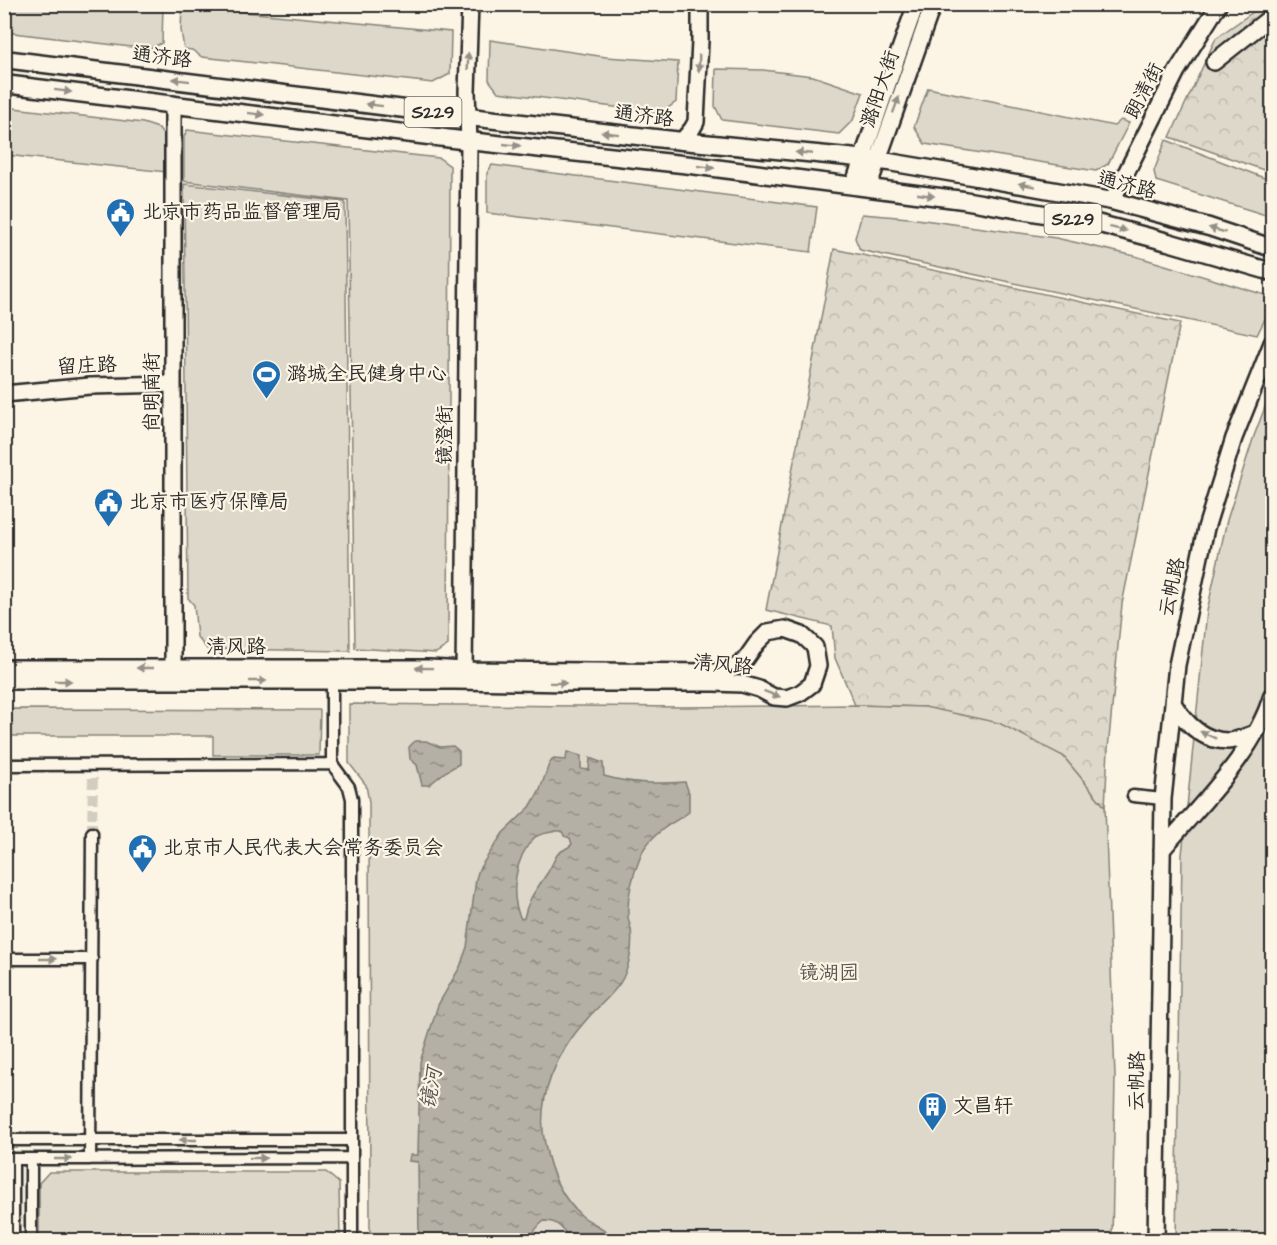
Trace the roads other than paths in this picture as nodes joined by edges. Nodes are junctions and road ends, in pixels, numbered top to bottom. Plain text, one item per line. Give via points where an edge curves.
1 (470, 4) edge
2 (700, 4) edge
3 (916, 4) edge
4 (933, 4) edge
5 (1219, 4) edge
6 (1272, 16) edge
7 (4, 59) edge
8 (1214, 62) dead end
9 (4, 84) edge
10 (173, 104) junction
11 (469, 117) junction
12 (469, 141) junction
13 (682, 141) junction
14 (870, 160) junction
15 (861, 187) junction
16 (1112, 201) junction
17 (1272, 248) edge
18 (1272, 272) edge
19 (1272, 343) edge
20 (173, 384) junction
21 (4, 393) edge
22 (4, 668) edge
23 (173, 674) junction
24 (332, 674) junction
25 (464, 675) junction
26 (4, 681) edge
27 (1272, 695) edge
28 (1173, 702) junction
29 (1255, 733) junction
30 (332, 764) junction
31 (4, 765) edge
32 (1133, 796) dead end
33 (1163, 799) junction
34 (92, 833) tunnel mouth
35 (1162, 850) junction
36 (4, 959) edge
37 (92, 959) junction
38 (4, 1140) edge
39 (90, 1140) junction
40 (352, 1140) junction
41 (90, 1158) junction
42 (352, 1158) junction
43 (9, 1159) edge
44 (31, 1159) junction
45 (13, 1240) edge
46 (31, 1240) edge
47 (352, 1240) edge
48 (1156, 1240) edge

11 -> 1 street, 镜澄街
2 -> 13 street via 698,109 696,122
3 - 14 street, 潞阳大街
14 -> 4 street, 潞阳大街 via 888,128
5 - 16 street, 朗清街 via 1178,70
6 - 8 street
11 -> 7 main road, 通济路 / S229
9 -> 10 main road, S229
10 -> 12 main road, S229
10 - 20 street, 尚明南街
11 - 12 street, 镜澄街
13 -> 11 main road, 通济路 / S229
12 -> 15 main road, S229
12 - 25 street, 镜澄街
14 -> 13 main road, 通济路 / S229
14 - 15 street, 潞阳大街
16 -> 14 main road, 通济路 / S229
15 -> 18 main road, S229 via 963,200 1096,224
17 -> 16 main road, 通济路 / S229
19 - 28 street, 云帆路 via 1234,438 1206,528
20 - 21 street, 留庄路
20 - 23 street, 尚明南街
23 -> 22 street, 清风路
23 - 24 street, 清风路
26 -> 23 street, 清风路
24 - 25 street, 清风路 via 429,668
24 - 30 street
25 -> 25 street, 清风路 via 568,683 742,684 787,698 812,684 818,666 814,647 802,635 785,629 768,632 745,660 729,670
27 - 29 street
29 -> 28 street via 1230,741 1209,738 1189,724
28 - 33 street, 云帆路
29 - 35 street via 1234,765
30 - 31 street via 92,769
30 - 40 street via 349,786 352,799
32 - 33 street
33 - 35 street, 云帆路
34 - 37 street
35 - 48 street, 云帆路
36 -> 37 street
37 - 39 street
38 - 39 street
40 -> 39 street
39 - 41 street
40 - 42 street
41 -> 42 street
44 -> 41 street
42 - 47 street
43 - 44 street
43 - 45 street
44 - 46 street

